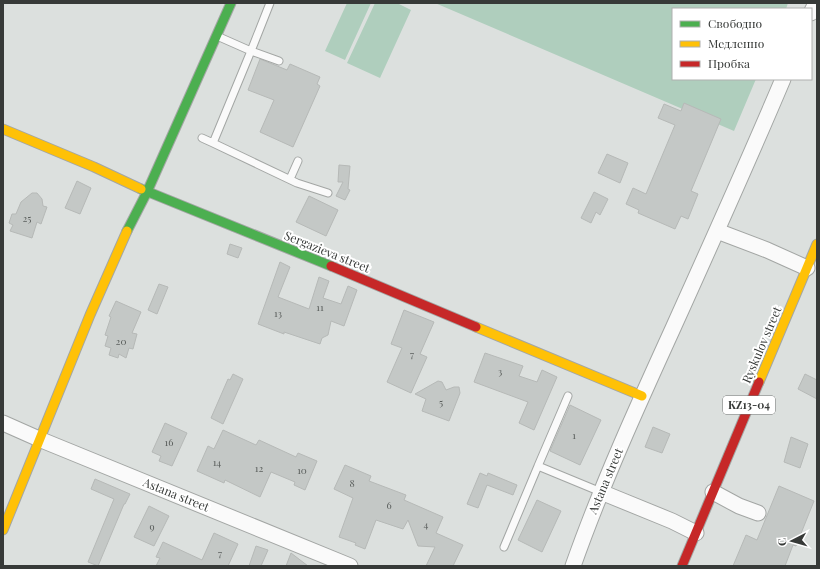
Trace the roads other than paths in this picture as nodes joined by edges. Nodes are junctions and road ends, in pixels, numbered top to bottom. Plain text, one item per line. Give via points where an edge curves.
1 (231, 3) edge
2 (270, 3) edge
3 (217, 36) junction
4 (252, 51) junction
5 (279, 61) dead end
6 (783, 80) edge
7 (3, 129) edge
8 (202, 138) dead end
9 (214, 143) junction
10 (298, 161) dead end
11 (290, 180) junction
12 (147, 192) junction
13 (328, 193) dead end
14 (717, 231) junction
15 (817, 244) edge
16 (807, 268) junction
17 (568, 396) dead end
18 (642, 396) junction
19 (3, 423) edge
20 (39, 439) junction
21 (538, 466) junction
22 (601, 492) junction
23 (713, 492) junction
24 (758, 513) dead end
25 (3, 530) edge
26 (696, 533) junction
27 (504, 547) dead end
28 (350, 566) edge
29 (573, 566) edge
30 (682, 566) edge

1 - 3 street
2 - 4 lane
3 - 4 lane
3 - 12 street
4 - 5 lane
4 - 9 lane
6 - 14 street, Astana street
7 - 12 street, Sergazieva street
8 - 9 lane
9 - 11 lane
10 - 11 lane
11 - 13 lane
12 - 18 street, Sergazieva street
12 - 20 street via 111,266
14 - 16 street
14 - 18 street, Astana street
15 - 16 street, Ryskulov street / KZ13-04
16 - 23 street, Ryskulov street / KZ13-04
17 - 21 lane
18 - 22 street, Astana street
19 - 20 street, Astana street
20 - 25 street
20 - 28 street, Astana street
21 - 22 lane
21 - 27 lane
22 - 26 street
22 - 29 street, Astana street
23 - 24 street
23 - 26 street, Ryskulov street / KZ13-04
26 - 30 street, Ryskulov street / KZ13-04

